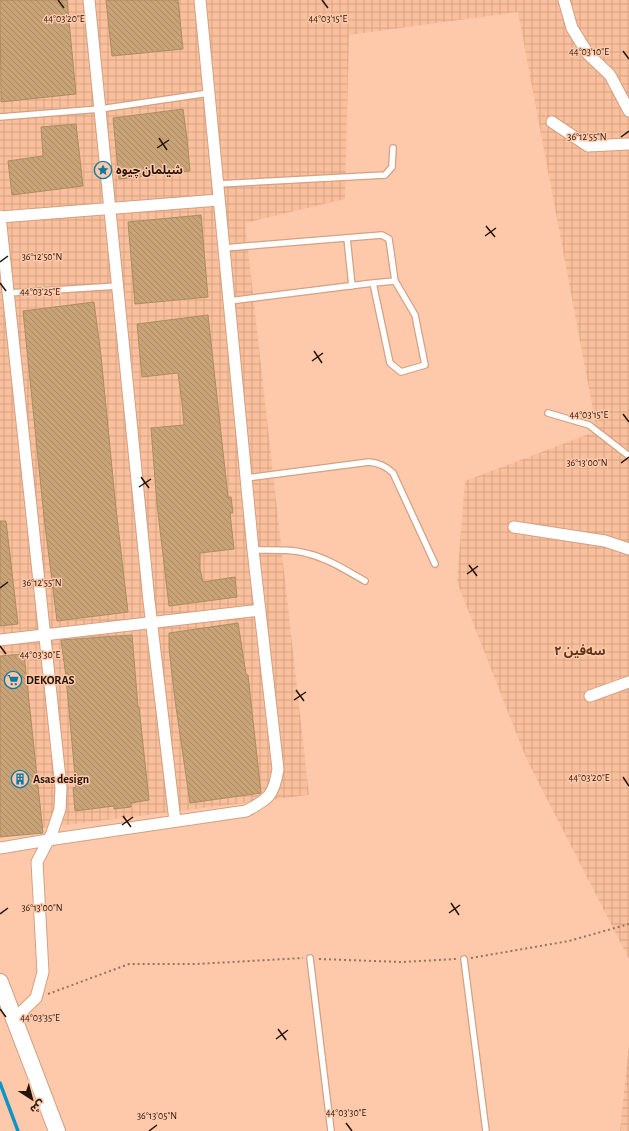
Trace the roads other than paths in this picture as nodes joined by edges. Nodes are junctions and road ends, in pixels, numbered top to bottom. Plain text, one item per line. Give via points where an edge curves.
1 (89, 0) edge
2 (200, 0) edge
3 (564, 0) edge
4 (209, 93) junction
5 (100, 109) junction
6 (629, 111) edge
7 (0, 117) edge
8 (552, 122) dead end
9 (629, 144) edge
10 (393, 148) dead end
11 (218, 184) junction
12 (220, 200) junction
13 (110, 208) junction
14 (0, 216) edge
15 (346, 238) junction
16 (224, 248) junction
17 (395, 281) junction
18 (373, 284) junction
19 (118, 286) junction
20 (352, 286) junction
21 (8, 293) junction
22 (229, 301) junction
23 (548, 412) dead end
24 (629, 456) edge
25 (247, 478) junction
26 (514, 527) dead end
27 (629, 549) edge
28 (253, 550) junction
29 (435, 564) dead end
30 (365, 580) dead end
31 (260, 610) junction
32 (151, 623) junction
33 (44, 635) junction
34 (0, 640) edge
35 (629, 682) edge
36 (590, 696) dead end
37 (175, 821) junction
38 (48, 840) junction
39 (0, 848) edge
40 (310, 958) road end
41 (464, 959) road end
42 (0, 982) edge
43 (14, 1019) junction
44 (57, 1131) edge
45 (331, 1131) edge
46 (486, 1131) edge

1 - 5 street
2 - 4 street
3 - 6 street via 572,28 588,54 610,75
4 - 5 lane
4 - 11 street
5 - 7 lane
5 - 13 street
8 - 9 street via 588,146
10 - 11 lane via 392,167 385,175
11 - 12 street
12 - 13 street
12 - 16 street
13 - 14 street
13 - 19 street
14 - 21 street
15 - 16 lane
15 - 17 lane via 382,235 389,239
15 - 20 lane
16 - 22 street
17 - 18 lane
17 - 18 lane via 415,314 425,365 401,372 390,363
18 - 20 lane
19 - 21 lane
19 - 32 street
20 - 22 lane
21 - 33 street
22 - 25 street
23 - 24 lane via 590,425
25 - 28 street
25 - 29 lane via 369,462 382,465 393,473
26 - 27 street via 604,541
28 - 30 lane via 296,551 310,554
28 - 31 street
31 - 32 street
31 - 37 street via 278,769 272,792 260,804 246,811
32 - 33 street
32 - 37 street
33 - 34 street
33 - 38 street via 61,788 60,809
35 - 36 street
37 - 38 street
38 - 39 street
38 - 43 street via 37,862 43,972 36,998
40 - 45 lane
41 - 46 lane
42 - 43 street
43 - 44 street

